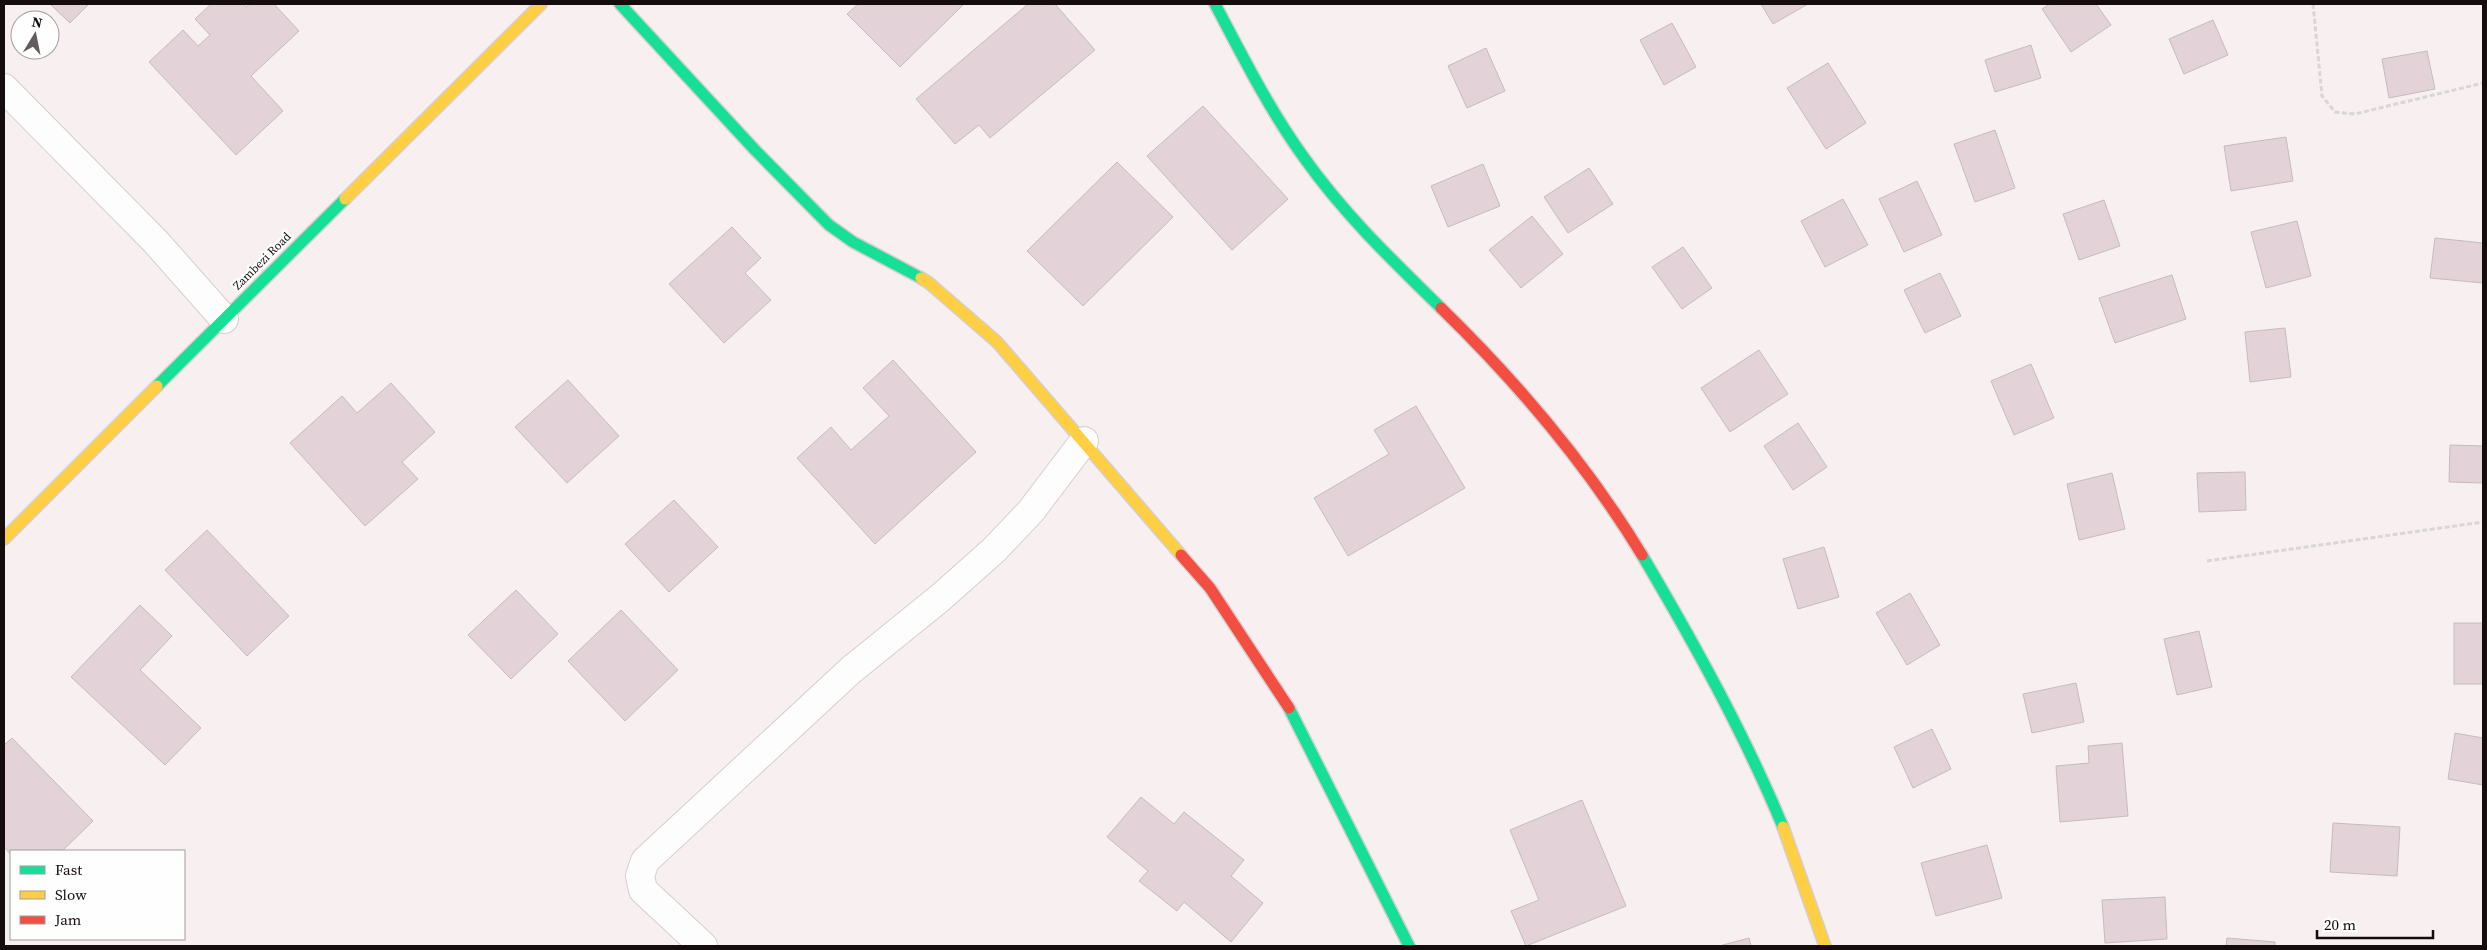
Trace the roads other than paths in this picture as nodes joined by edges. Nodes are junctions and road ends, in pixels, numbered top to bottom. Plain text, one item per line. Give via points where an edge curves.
1 (541, 4) edge
2 (620, 4) edge
3 (1215, 4) edge
4 (4, 88) edge
5 (224, 319) junction
6 (1084, 441) junction
7 (4, 539) edge
8 (703, 946) edge
9 (1409, 946) edge
10 (1825, 946) edge

1 - 5 street, Zambezi Road
2 - 6 street via 829,225 929,283 965,312 997,342
3 - 10 street via 1262,92 1320,180 1381,252 1492,359 1580,463 1617,516 1696,647 1735,724 1778,819
4 - 5 street via 156,242
5 - 7 street, Zambezi Road
6 - 8 street via 1031,511 994,550 850,670 645,861 640,876 643,890
6 - 9 street via 1210,588 1257,657 1296,718

